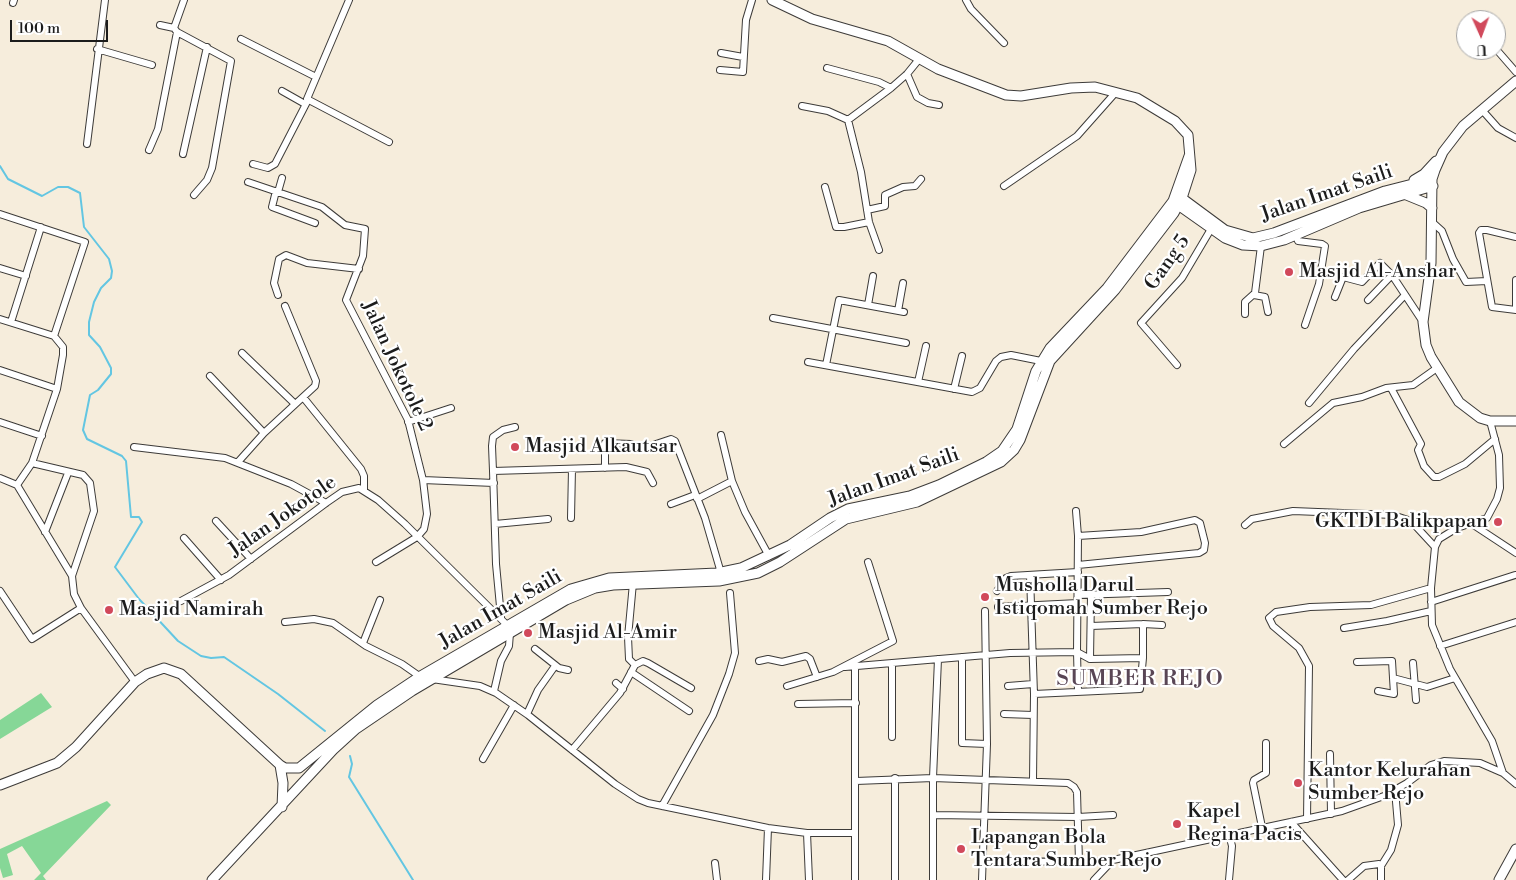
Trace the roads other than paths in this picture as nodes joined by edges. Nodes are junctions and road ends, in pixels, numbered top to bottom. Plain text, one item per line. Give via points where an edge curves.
1 (105, 0) edge
2 (184, 0) edge
3 (348, 0) edge
4 (752, 0) edge
5 (772, 0) edge
6 (967, 2) edge
7 (160, 25) dead end
8 (175, 30) junction
9 (241, 39) dead end
10 (1004, 43) dead end
11 (207, 47) junction
12 (97, 50) junction
13 (721, 53) dead end
14 (743, 57) junction
15 (920, 58) junction
16 (1506, 60) edge
17 (152, 65) dead end
18 (827, 68) dead end
19 (720, 70) dead end
20 (1516, 72) edge
21 (907, 74) junction
22 (316, 77) junction
23 (1516, 81) edge
24 (891, 88) junction
25 (282, 91) dead end
26 (1116, 92) junction
27 (306, 102) junction
28 (939, 105) dead end
29 (802, 106) dead end
30 (1482, 110) junction
31 (848, 120) junction
32 (1516, 138) edge
33 (389, 142) dead end
34 (87, 144) dead end
35 (149, 150) dead end
36 (1443, 152) junction
37 (183, 154) dead end
38 (253, 164) dead end
39 (282, 178) dead end
40 (921, 179) dead end
41 (248, 182) dead end
42 (1432, 183) junction
43 (1004, 186) dead end
44 (825, 188) dead end
45 (1404, 190) junction
46 (277, 191) junction
47 (194, 194) dead end
48 (1177, 202) junction
49 (1432, 208) junction
50 (867, 210) junction
51 (0, 214) edge
52 (869, 222) junction
53 (1432, 222) junction
54 (315, 224) dead end
55 (41, 227) junction
56 (1211, 229) junction
57 (1295, 234) junction
58 (1516, 237) edge
59 (1261, 246) junction
60 (879, 250) dead end
61 (0, 268) edge
62 (359, 268) junction
63 (1392, 275) junction
64 (26, 276) junction
65 (873, 276) dead end
66 (1516, 280) edge
67 (1487, 281) junction
68 (903, 283) dead end
69 (278, 295) dead end
70 (1254, 295) junction
71 (1404, 296) junction
72 (1335, 298) dead end
73 (1368, 300) dead end
74 (868, 305) junction
75 (285, 306) dead end
76 (1516, 310) edge
77 (1268, 312) dead end
78 (1245, 314) dead end
79 (774, 318) dead end
80 (0, 319) edge
81 (12, 322) junction
82 (1423, 322) junction
83 (1305, 325) dead end
84 (833, 330) junction
85 (54, 336) junction
86 (906, 344) dead end
87 (926, 346) dead end
88 (242, 353) dead end
89 (962, 356) dead end
90 (1042, 361) junction
91 (808, 362) dead end
92 (826, 365) junction
93 (1177, 366) dead end
94 (1437, 368) junction
95 (0, 370) edge
96 (210, 376) dead end
97 (918, 382) junction
98 (1391, 388) junction
99 (57, 389) junction
100 (954, 389) junction
101 (302, 397) junction
102 (294, 403) junction
103 (1309, 403) dead end
104 (452, 408) dead end
105 (1490, 421) junction
106 (1516, 421) edge
107 (0, 422) edge
108 (408, 422) junction
109 (515, 427) dead end
110 (264, 433) junction
111 (721, 435) dead end
112 (42, 436) junction
113 (1495, 439) junction
114 (1284, 444) dead end
115 (134, 448) dead end
116 (238, 462) junction
117 (32, 463) junction
118 (606, 468) junction
119 (572, 469) junction
120 (494, 471) junction
121 (68, 473) junction
122 (0, 478) edge
123 (422, 480) junction
124 (732, 480) junction
125 (494, 483) junction
126 (652, 483) dead end
127 (17, 485) junction
128 (364, 490) junction
129 (696, 497) junction
130 (326, 503) junction
131 (671, 504) dead end
132 (882, 506) junction
133 (1076, 511) dead end
134 (571, 518) dead end
135 (548, 519) dead end
136 (216, 521) dead end
137 (495, 524) junction
138 (1245, 524) dead end
139 (1472, 524) junction
140 (45, 532) junction
141 (1078, 536) junction
142 (418, 537) junction
143 (184, 538) dead end
144 (1436, 547) junction
145 (1516, 553) edge
146 (769, 556) junction
147 (251, 559) junction
148 (376, 562) dead end
149 (868, 562) dead end
150 (1078, 568) junction
151 (721, 573) junction
152 (1030, 575) junction
153 (1516, 575) edge
154 (72, 576) junction
155 (221, 580) junction
156 (633, 583) junction
157 (1431, 588) junction
158 (0, 590) edge
159 (997, 591) dead end
160 (1168, 592) dead end
161 (730, 593) dead end
162 (1078, 595) junction
163 (1091, 595) junction
164 (380, 600) dead end
165 (181, 601) dead end
166 (1431, 602) junction
167 (1078, 603) junction
168 (1031, 605) junction
169 (998, 607) dead end
170 (81, 608) junction
171 (1431, 610) junction
172 (984, 611) dead end
173 (501, 617) junction
174 (285, 622) dead end
175 (1516, 622) edge
176 (1143, 624) junction
177 (1162, 625) dead end
178 (1091, 626) junction
179 (1344, 628) dead end
180 (510, 630) junction
181 (363, 643) junction
182 (1440, 646) junction
183 (535, 649) dead end
184 (1077, 652) junction
185 (1033, 653) junction
186 (987, 655) junction
187 (962, 657) junction
188 (1142, 658) junction
189 (938, 659) junction
190 (1090, 659) junction
191 (759, 661) dead end
192 (1357, 662) dead end
193 (1413, 663) dead end
194 (892, 664) junction
195 (635, 665) junction
196 (556, 666) junction
197 (845, 667) junction
198 (856, 667) junction
199 (568, 670) dead end
200 (631, 672) junction
201 (419, 677) junction
202 (817, 677) junction
203 (1393, 678) junction
204 (1455, 678) junction
205 (434, 679) junction
206 (135, 682) junction
207 (616, 682) dead end
208 (1415, 683) junction
209 (1034, 684) junction
210 (787, 686) dead end
211 (1008, 686) dead end
212 (623, 688) junction
213 (690, 688) dead end
214 (494, 691) junction
215 (1378, 691) dead end
216 (1078, 692) junction
217 (1034, 694) junction
218 (1416, 700) dead end
219 (856, 703) junction
220 (514, 704) junction
221 (798, 704) dead end
222 (689, 711) dead end
223 (527, 714) junction
224 (1004, 714) dead end
225 (1033, 714) junction
226 (356, 725) junction
227 (892, 737) dead end
228 (1266, 743) dead end
229 (333, 744) junction
230 (987, 744) junction
231 (572, 750) junction
232 (1330, 754) dead end
233 (483, 759) dead end
234 (280, 764) junction
235 (1503, 773) junction
236 (895, 778) junction
237 (933, 778) junction
238 (985, 780) junction
239 (1033, 780) junction
240 (856, 781) junction
241 (1516, 784) edge
242 (0, 785) edge
243 (1395, 790) junction
244 (662, 806) junction
245 (282, 807) junction
246 (1331, 814) junction
247 (933, 815) junction
248 (1113, 815) dead end
249 (984, 817) junction
250 (1078, 817) junction
251 (1308, 820) junction
252 (1291, 822) junction
253 (1262, 827) junction
254 (768, 828) junction
255 (808, 833) junction
256 (854, 833) junction
257 (1230, 834) junction
258 (1516, 849) edge
259 (1110, 861) junction
260 (982, 862) junction
261 (1079, 862) junction
262 (715, 863) dead end
263 (1381, 866) junction
264 (212, 880) edge
265 (717, 880) edge
266 (766, 880) edge
267 (808, 880) edge
268 (855, 880) edge
269 (895, 880) edge
270 (933, 880) edge
271 (982, 880) edge
272 (1094, 880) edge
273 (1229, 880) edge
274 (1343, 880) edge
275 (1348, 880) edge
276 (1381, 880) edge
277 (1499, 880) edge

1 - 12 street
2 - 8 street
3 - 22 street
4 - 14 street via 746,20
5 - 15 main road via 812,19 888,41
6 - 10 street
7 - 8 street
8 - 11 street
8 - 35 street via 158,129
9 - 22 street
11 - 37 street
11 - 47 street via 231,61 212,168 207,180
12 - 17 street
12 - 34 street
13 - 14 street
14 - 19 street via 742,73
15 - 21 street
15 - 26 main road via 964,80 1006,95 1095,87
16 - 20 street
18 - 24 street
21 - 24 street
21 - 28 street via 917,97
22 - 27 street
23 - 30 main road
24 - 31 street
25 - 27 street
26 - 43 street via 1077,136
26 - 48 main road via 1137,98 1175,121 1188,135 1190,153
27 - 33 street
27 - 38 street via 275,164 268,168
29 - 31 street via 828,111
30 - 32 street via 1498,128
30 - 36 main road via 1463,126
31 - 50 street
36 - 42 main road
36 - 45 main road
39 - 46 street
40 - 50 street via 915,186 885,194 882,207
41 - 46 street, Jalan Jokotole 2
42 - 45 main road
42 - 49 main road
44 - 52 street via 836,226
45 - 48 main road, Jalan Imat Saili via 1326,212 1253,238 1225,230
45 - 49 main road
45 - 57 main road, Jalan Imat Saili
46 - 54 street via 272,207
46 - 62 street, Jalan Jokotole 2 via 329,211 345,225 364,228 365,241
48 - 56 main road, Jalan Imat Saili
48 - 90 main road, Jalan Imat Saili
48 - 132 main road, Jalan Imat Saili via 1115,290 1050,361 1020,440 1007,457 935,496
49 - 53 main road
50 - 52 street
51 - 55 street
52 - 60 street
53 - 67 street via 1442,231 1466,282
53 - 82 main road
55 - 64 street
55 - 85 street via 85,242
56 - 59 main road, Jalan Imat Saili via 1234,242
56 - 93 street, Gang 5 via 1182,278 1141,325
57 - 59 main road, Jalan Imat Saili
57 - 83 street via 1298,241 1325,246 1320,284
58 - 67 street via 1496,231 1480,232
59 - 70 street
61 - 64 street
62 - 69 street via 307,263 290,255 281,258 274,283
62 - 108 street, Jalan Jokotole 2 via 347,303
63 - 71 street
63 - 72 street via 1380,263 1362,282 1343,277
63 - 73 street
64 - 81 street
65 - 74 street
66 - 76 street
67 - 76 street via 1492,307
68 - 74 street via 901,311
70 - 77 street via 1266,297
70 - 78 street via 1245,302
71 - 82 street
71 - 103 street
74 - 84 street via 839,300
75 - 101 street via 316,381 315,386
79 - 84 street
80 - 81 street
81 - 85 street
82 - 94 main road via 1426,345
84 - 86 street
84 - 92 street
85 - 99 street via 63,347
87 - 97 street
88 - 102 street
89 - 100 street
90 - 100 street via 1002,356 976,391
90 - 132 main road, Jalan Imat Saili via 1017,429 1002,451 982,465 939,485
91 - 92 street
92 - 97 street
94 - 98 street via 1413,385
94 - 105 main road via 1459,402 1480,418
95 - 99 street
96 - 110 street
97 - 100 street
98 - 113 street via 1419,440 1421,446 1418,450 1424,466 1434,477 1465,464
98 - 114 street via 1333,403
99 - 112 street
101 - 102 street
101 - 128 street via 361,468
102 - 110 street
104 - 108 street
105 - 106 main road
105 - 113 street
107 - 112 street
108 - 123 street, Jalan Jokotole 2
109 - 120 street via 493,437
110 - 116 street
111 - 124 street
112 - 117 street
113 - 139 street via 1500,488 1487,518
115 - 116 street via 216,456
116 - 130 street
117 - 121 street
117 - 127 street
118 - 119 street
118 - 126 street via 643,470 649,474
118 - 129 street via 605,443 631,444 644,449 673,439
119 - 120 street
119 - 134 street
120 - 125 street
121 - 140 street
121 - 154 street via 87,478 94,512
122 - 127 street
123 - 125 street
123 - 142 street, Jalan Jokotole 2 via 427,519
124 - 129 street
124 - 146 street
125 - 137 street
127 - 140 street
128 - 130 street, Jalan Jokotole via 346,491
128 - 142 street, Jalan Jokotole via 392,511
129 - 131 street
129 - 151 street
130 - 147 street, Jalan Jokotole
132 - 146 main road, Jalan Imat Saili via 858,507 840,513
132 - 156 main road, Jalan Imat Saili via 846,519 780,562 747,576
133 - 141 street
135 - 137 street
136 - 147 street
137 - 173 street
138 - 144 street via 1252,519 1293,511 1393,516 1411,521
139 - 144 street via 1446,533
139 - 145 street
140 - 154 street
141 - 150 street
141 - 150 street via 1141,532 1195,520 1200,523 1205,543 1204,550 1199,553
142 - 148 street
142 - 173 street, Jalan Jokotole
143 - 155 street
144 - 157 street
146 - 151 main road, Jalan Imat Saili
147 - 155 street, Jalan Jokotole
149 - 197 street via 894,640
150 - 152 street
150 - 162 street
151 - 180 main road, Jalan Imat Saili via 631,576 593,581 558,595
152 - 159 street via 1008,576
152 - 168 street
153 - 166 street
154 - 170 street via 74,594
155 - 165 street, Jalan Jokotole
156 - 180 main road, Jalan Imat Saili via 595,588
156 - 195 street via 628,637 629,659
157 - 166 street
157 - 251 street via 1371,605 1310,607 1276,612 1269,618 1273,626 1299,648 1309,666
158 - 170 street via 32,639
160 - 163 street
161 - 244 street via 734,653 729,674 713,715
162 - 163 street
162 - 167 street
163 - 178 street
164 - 181 street
166 - 171 street
167 - 168 street
167 - 184 street
168 - 169 street
168 - 185 street
170 - 206 street
171 - 179 street
171 - 182 street via 1433,630
172 - 186 street
173 - 180 street, Jalan Jokotole
174 - 181 street via 324,620
175 - 182 street
176 - 177 street
176 - 178 street
176 - 188 street
178 - 190 street
180 - 201 main road, Jalan Imat Saili
180 - 205 main road, Jalan Imat Saili
180 - 214 street via 509,646 501,661
181 - 201 street
182 - 204 street
183 - 196 street
184 - 185 street
184 - 190 street
184 - 216 street
185 - 186 street
185 - 209 street
186 - 187 street
186 - 230 street
187 - 189 street
187 - 230 street via 962,743
188 - 190 street
188 - 216 street via 1140,689
189 - 194 street
189 - 237 street
191 - 202 street via 782,662 806,656
192 - 203 street via 1392,661
193 - 208 street
194 - 198 street
194 - 227 street
195 - 200 street
195 - 213 street via 643,661 648,663
196 - 199 street
196 - 223 street via 538,690
197 - 198 street
197 - 202 street
198 - 219 street
200 - 212 street
200 - 222 street
201 - 205 street
201 - 226 main road, Jalan Imat Saili
202 - 210 street
203 - 208 street
203 - 215 street via 1394,694
204 - 208 street via 1434,687
204 - 235 street via 1492,741
205 - 214 street
205 - 226 main road, Jalan Imat Saili
206 - 234 main road via 164,668 181,674
206 - 242 main road via 57,763
207 - 212 street
208 - 218 street
209 - 211 street
209 - 217 street
212 - 231 street
214 - 220 street
216 - 217 street
217 - 225 street
219 - 221 street
219 - 240 street
220 - 223 street
220 - 233 street
223 - 231 street
224 - 225 street
225 - 239 street
226 - 229 main road
228 - 253 street via 1266,773 1253,783
229 - 234 main road via 303,766 290,768
229 - 245 main road
230 - 238 street
231 - 244 street via 630,794
232 - 246 street
234 - 245 main road
235 - 241 street
235 - 243 street via 1480,763 1444,761 1431,765
236 - 237 street
236 - 240 street
236 - 269 street
237 - 238 street
237 - 247 street
238 - 239 street
238 - 249 street
239 - 250 street via 1065,782 1073,786 1077,792
240 - 256 street
243 - 246 street
243 - 263 street via 1398,825 1391,850
244 - 254 street
245 - 264 main road
246 - 251 street
247 - 249 street
247 - 270 street
248 - 250 street
249 - 250 street
249 - 260 street
250 - 261 street
251 - 252 street
252 - 253 street
252 - 274 street
253 - 257 street
254 - 255 street
254 - 266 street
255 - 256 street
255 - 267 street
256 - 268 street
257 - 259 street
257 - 273 street
258 - 277 main road
259 - 261 street
259 - 272 street
260 - 261 street
260 - 271 street
262 - 265 street
263 - 275 street via 1364,866
263 - 276 street

